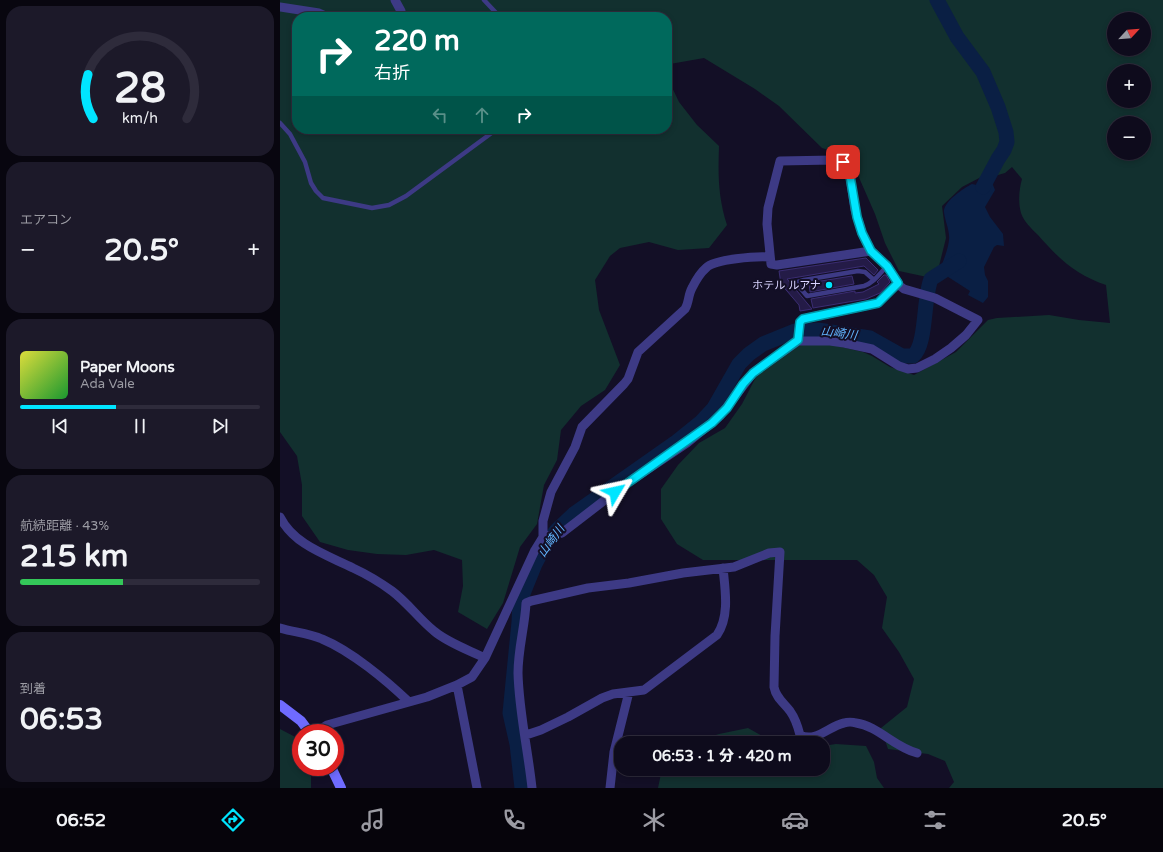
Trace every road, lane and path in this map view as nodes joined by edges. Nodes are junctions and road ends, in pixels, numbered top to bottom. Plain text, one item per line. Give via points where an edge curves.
1 (395, 0) edge
2 (484, 0) edge
3 (280, 6) edge
4 (313, 12) edge
5 (401, 12) edge
6 (495, 12) edge
7 (280, 123) edge
8 (491, 134) edge
9 (871, 251) junction
10 (770, 257) junction
11 (887, 266) junction
12 (874, 280) junction
13 (898, 283) junction
14 (799, 334) junction
15 (280, 517) edge
16 (544, 537) junction
17 (722, 568) junction
18 (280, 628) edge
19 (485, 658) junction
20 (457, 685) junction
21 (629, 692) junction
22 (409, 702) junction
23 (280, 705) edge
24 (304, 724) edge
25 (331, 724) edge
26 (526, 735) junction
27 (917, 752) dead end
28 (335, 776) edge
29 (341, 788) edge
30 (477, 788) edge
31 (532, 788) edge
32 (610, 788) edge

1 - 5 street
2 - 6 lane
3 - 4 street
7 - 8 lane via 290,134 305,162 316,192 323,198 372,208 389,205 406,196
9 - 10 street via 774,266
9 - 10 street via 858,221 846,164 832,160 780,161 768,208
9 - 11 street
10 - 16 street via 743,257 706,267 692,289 686,309 638,352 628,379 582,427 549,500 543,521
11 - 12 lane
11 - 13 street
12 - 12 lane via 864,286 807,296 797,284 804,280 858,271 865,272
13 - 14 street via 878,303 803,319
13 - 14 street via 902,288 928,295 978,320 951,348 917,368 908,369 872,349
14 - 16 street via 753,373 727,408 712,423 560,534
15 - 19 street via 300,539 318,552 354,568 392,591 443,638
16 - 19 street via 535,550
17 - 21 street via 725,614 722,627 717,634 644,690
17 - 26 street via 588,588 526,603 518,674
17 - 27 street via 734,567 769,553 780,552 774,687 781,702 790,711 800,735 812,736 844,722 857,723 878,730 891,741
18 - 22 street via 321,638 343,650 394,687
19 - 20 street via 472,677
20 - 22 street
20 - 30 street
21 - 26 street via 602,698 568,717
21 - 32 street via 614,752
22 - 25 street
23 - 24 main road
26 - 31 street
28 - 29 main road

